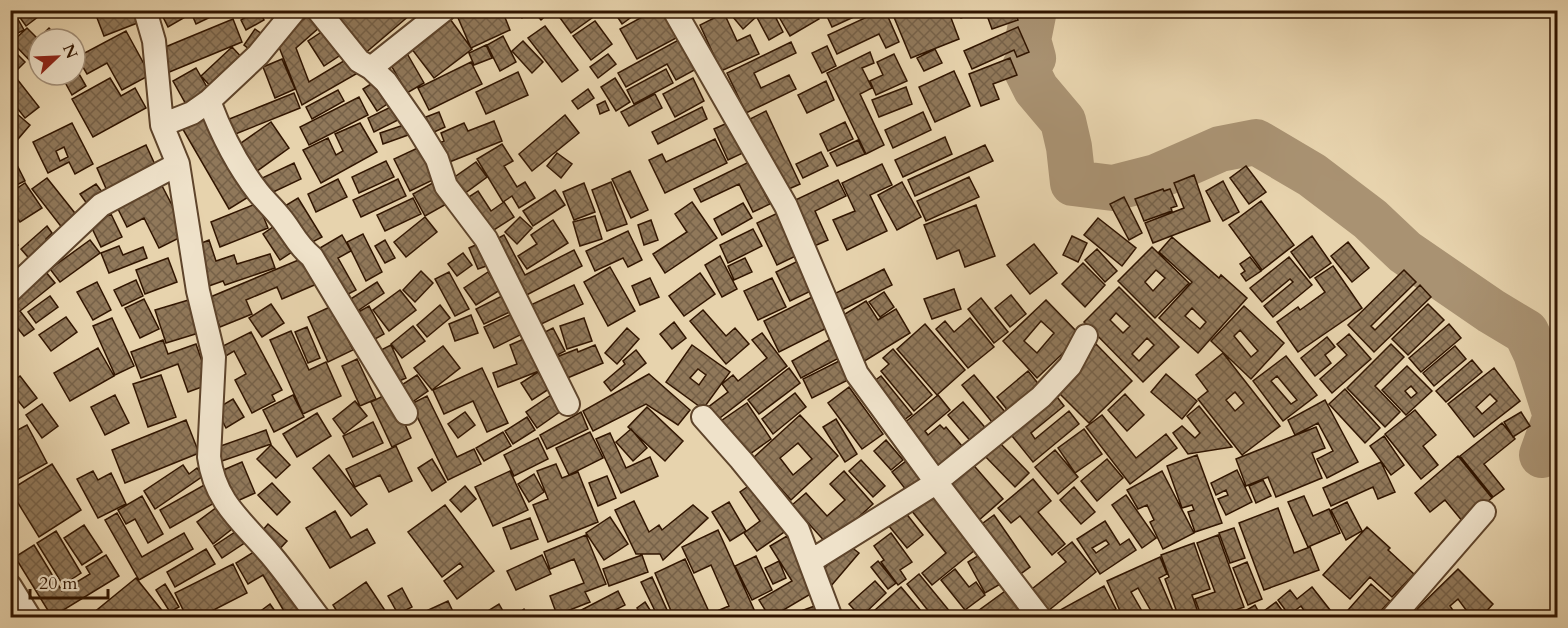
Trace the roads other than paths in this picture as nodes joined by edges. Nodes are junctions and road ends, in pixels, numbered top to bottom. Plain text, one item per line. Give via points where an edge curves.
1 (145, 10) edge
2 (295, 10) edge
3 (318, 10) edge
4 (444, 10) edge
5 (674, 10) edge
6 (371, 68) junction
7 (209, 102) junction
8 (162, 124) junction
9 (178, 164) junction
10 (11, 290) edge
11 (1086, 336) dead end
12 (568, 404) dead end
13 (406, 413) dead end
14 (703, 417) dead end
15 (936, 482) junction
16 (1484, 512) dead end
17 (811, 561) junction
18 (10, 586) edge
19 (30, 618) edge
20 (318, 618) edge
21 (831, 618) edge
22 (1040, 618) edge
23 (1392, 618) edge

1 - 8 street via 154,41
2 - 7 street via 258,55
3 - 6 street via 359,61
4 - 6 street
5 - 15 street via 786,206 857,374
6 - 12 street via 386,82 418,128 446,186 486,239
7 - 8 street
7 - 13 street via 236,160 300,247 312,257
8 - 9 street
9 - 10 street via 101,205
9 - 20 street via 198,291 214,357 211,472 232,513 270,554
11 - 15 street via 1070,366 1041,397
14 - 17 street via 798,530
15 - 17 street
15 - 22 street
16 - 23 street
17 - 21 street
18 - 19 street

